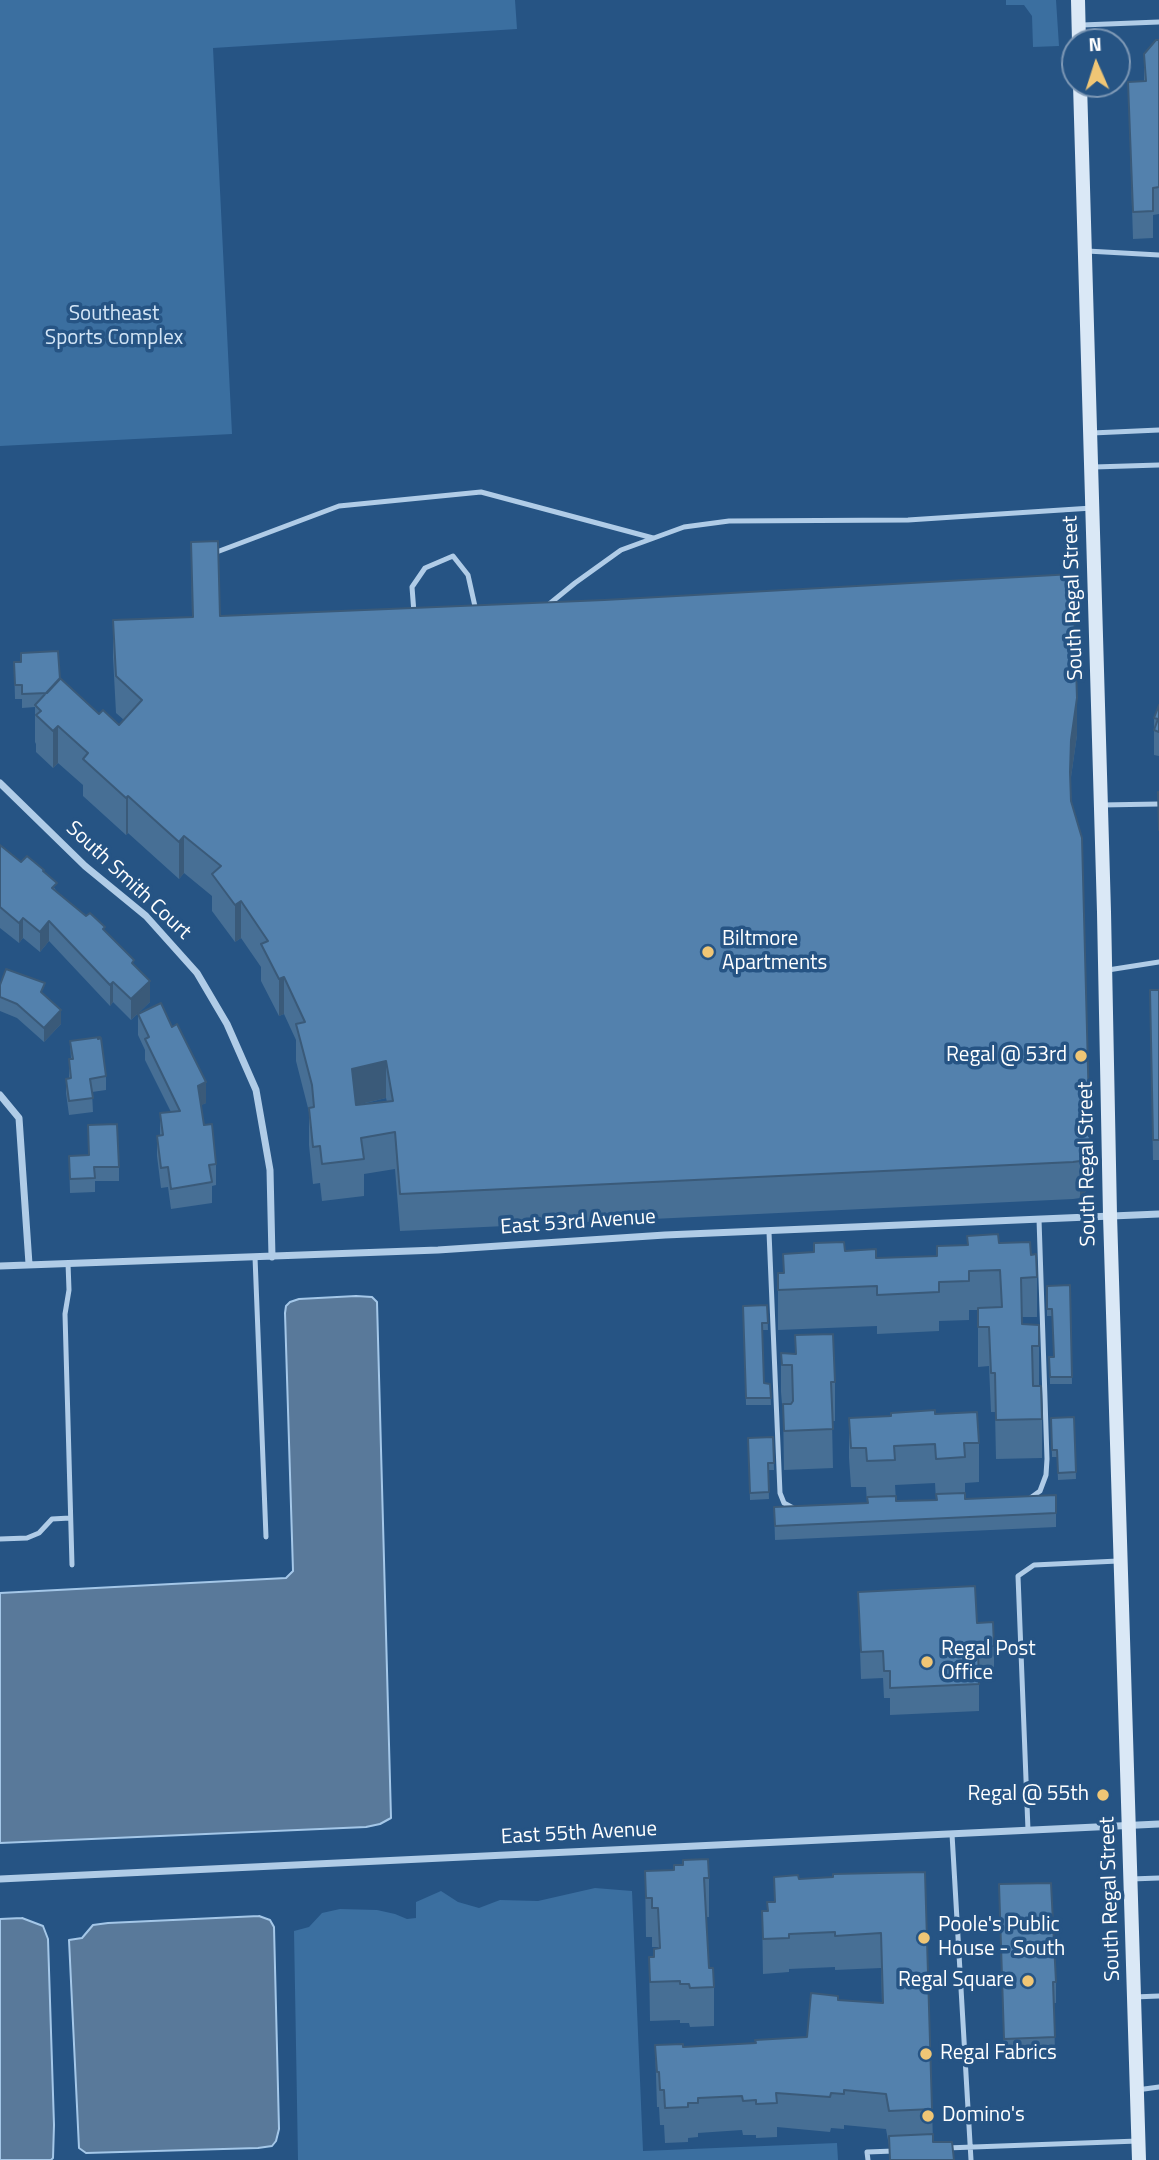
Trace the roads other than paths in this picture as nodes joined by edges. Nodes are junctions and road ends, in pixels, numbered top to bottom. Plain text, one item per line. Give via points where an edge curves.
1 (1078, 0) edge
2 (1159, 22) edge
3 (1079, 25) joint
4 (1080, 98) edge
5 (1084, 251) junction
6 (1159, 255) edge
7 (1159, 430) edge
8 (1090, 433) junction
9 (1159, 465) edge
10 (1091, 467) junction
11 (1092, 508) junction
12 (653, 538) junction
13 (214, 553) edge
14 (543, 609) edge
15 (478, 622) edge
16 (415, 625) edge
17 (0, 783) edge
18 (1159, 804) edge
19 (1101, 805) junction
20 (1159, 962) edge
21 (1105, 970) junction
22 (0, 1095) edge
23 (1159, 1214) edge
24 (1110, 1215) junction
25 (1040, 1219) junction
26 (769, 1232) junction
27 (255, 1257) junction
28 (272, 1257) junction
29 (68, 1263) junction
30 (29, 1264) junction
31 (0, 1266) edge
32 (1016, 1499) edge
33 (806, 1508) edge
34 (70, 1518) junction
35 (266, 1536) dead end
36 (0, 1539) edge
37 (1121, 1561) junction
38 (72, 1565) dead end
39 (1159, 1824) edge
40 (1130, 1825) junction
41 (1028, 1830) junction
42 (952, 1834) junction
43 (1159, 1878) edge
44 (0, 1879) edge
45 (1131, 1879) junction
46 (1159, 1996) edge
47 (1134, 1997) junction
48 (1159, 2087) edge
49 (1137, 2090) junction
50 (1138, 2141) junction
51 (970, 2147) junction
52 (944, 2148) edge
53 (906, 2150) edge
54 (868, 2160) edge
55 (971, 2160) edge
56 (1139, 2160) edge

1 - 3 main road
2 - 3 lane
4 - 5 main road, South Regal Street
5 - 6 lane
5 - 8 main road, South Regal Street
7 - 8 lane
8 - 10 main road, South Regal Street
9 - 10 lane
10 - 11 main road, South Regal Street
11 - 12 lane via 908,520 729,521 684,527
11 - 19 main road, South Regal Street
12 - 13 lane via 481,492 339,506
12 - 14 lane via 621,550
15 - 16 lane via 468,575 453,556 425,568 412,587
17 - 28 street, South Smith Court via 85,866 146,916 197,973 227,1024 256,1090 270,1170
18 - 19 lane
19 - 21 main road, South Regal Street
20 - 21 lane
21 - 24 main road, South Regal Street
22 - 30 street via 19,1118
23 - 24 street, East 53rd Avenue
24 - 25 street, East 53rd Avenue
24 - 37 main road, South Regal Street
25 - 26 street, East 53rd Avenue
25 - 32 lane via 1046,1475 1040,1491 1030,1499
26 - 28 street, East 53rd Avenue
26 - 33 lane via 780,1493 792,1509
27 - 28 street, East 53rd Avenue
27 - 29 street, East 53rd Avenue
27 - 35 lane
29 - 30 street, East 53rd Avenue
29 - 34 lane
30 - 31 street, East 53rd Avenue
34 - 36 lane via 52,1519 39,1534 27,1538
34 - 38 lane
37 - 40 main road, South Regal Street
37 - 41 lane via 1034,1565 1018,1576
39 - 40 street, East 55th Avenue
40 - 41 street, East 55th Avenue
40 - 45 main road, South Regal Street
41 - 42 street, East 55th Avenue
42 - 44 street, East 55th Avenue
42 - 51 lane
43 - 45 lane
45 - 47 main road, South Regal Street
46 - 47 lane
47 - 49 main road, South Regal Street
48 - 49 lane
49 - 50 main road, South Regal Street
50 - 51 lane
50 - 56 main road, South Regal Street
51 - 52 lane
51 - 55 lane
53 - 54 lane via 867,2152

